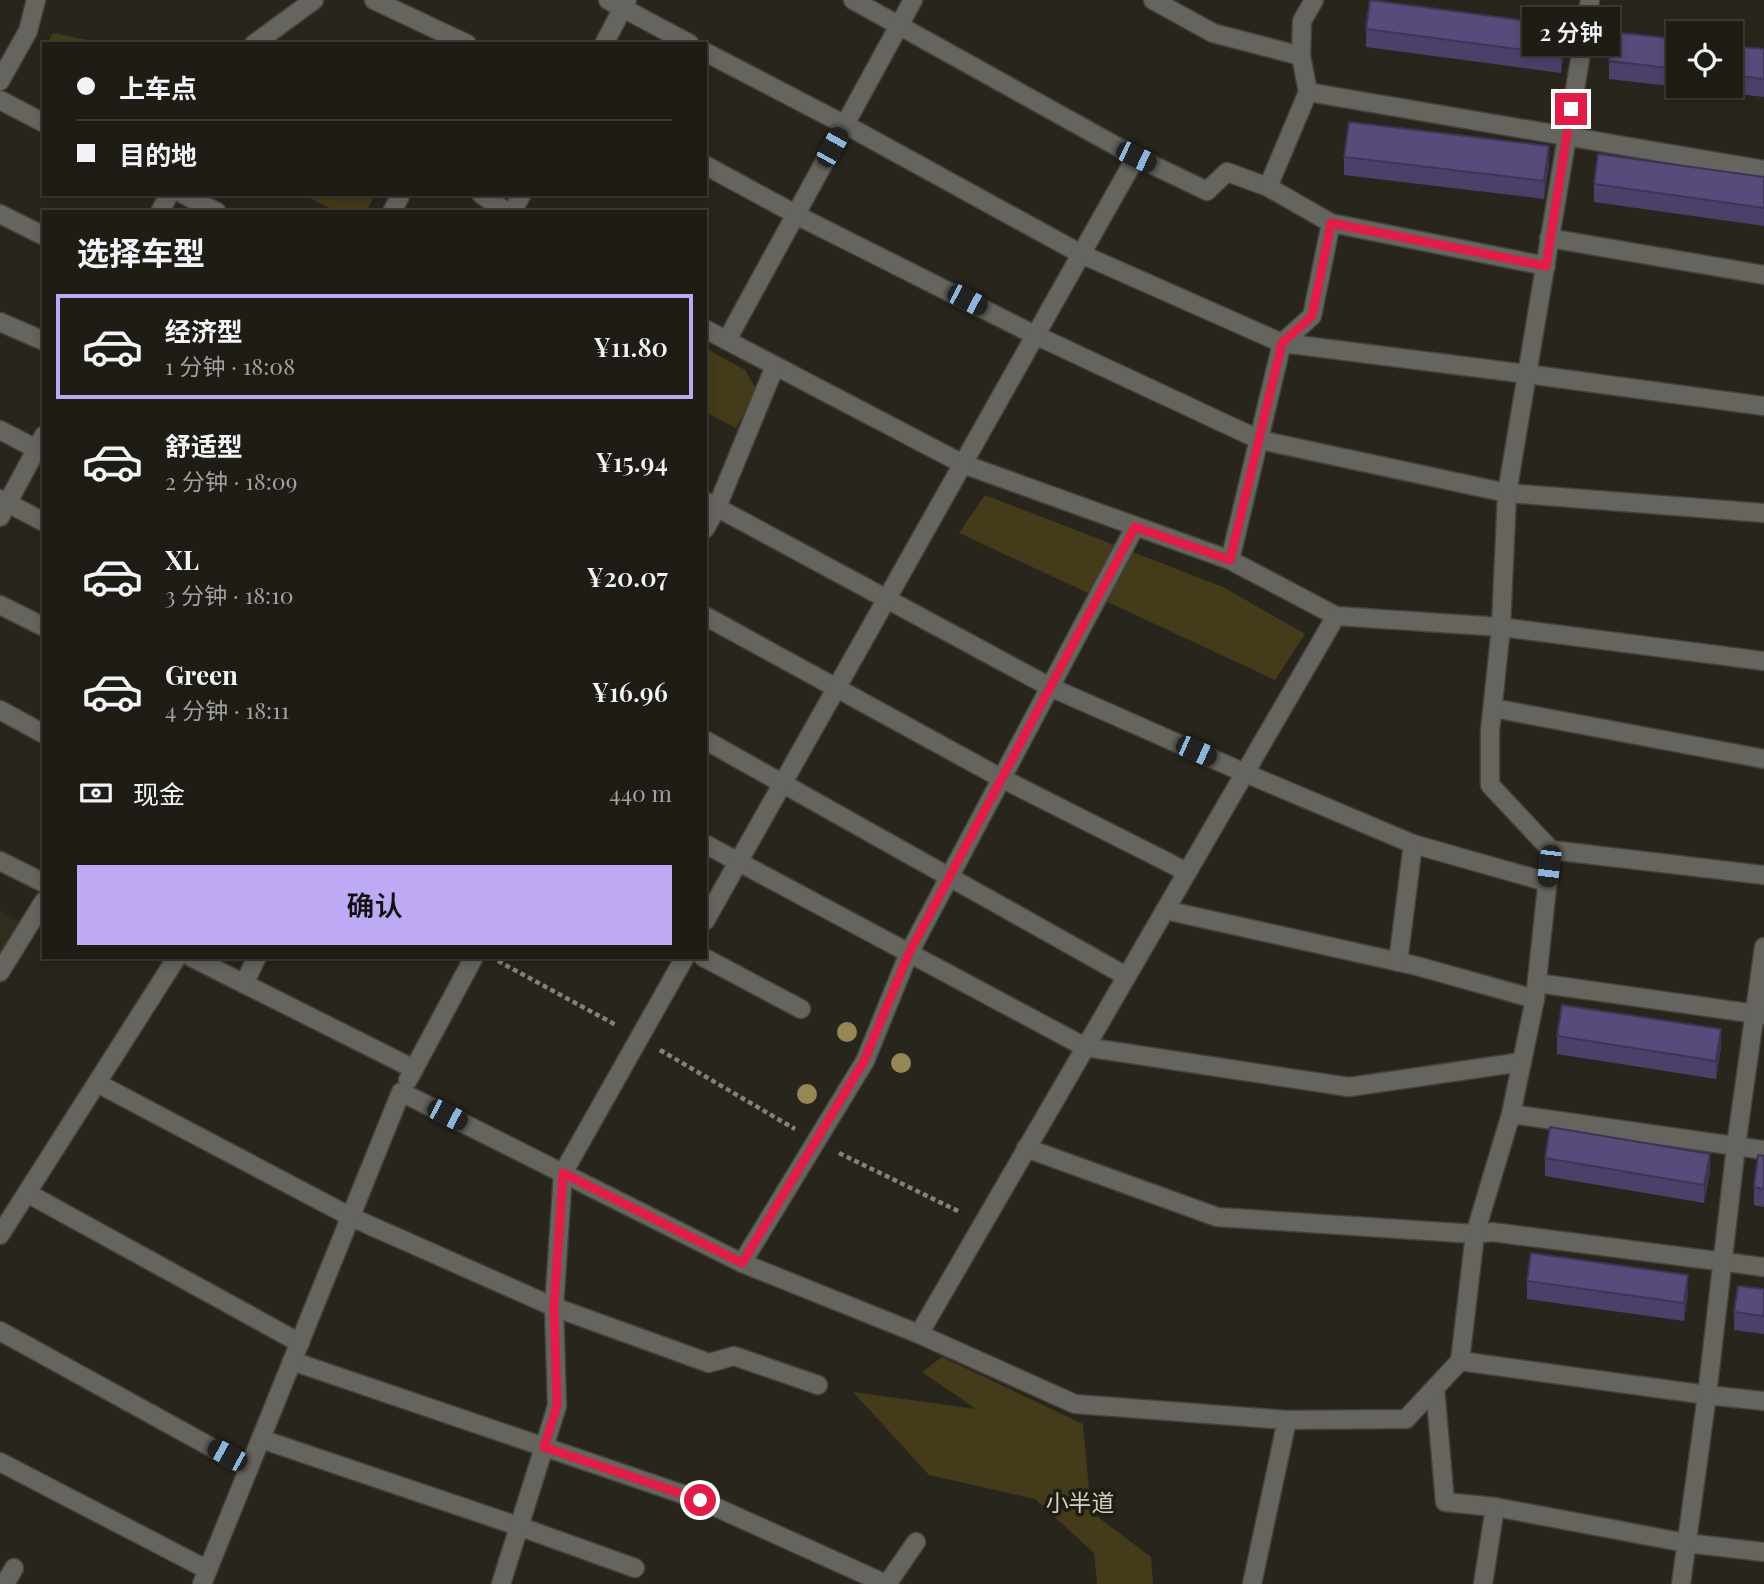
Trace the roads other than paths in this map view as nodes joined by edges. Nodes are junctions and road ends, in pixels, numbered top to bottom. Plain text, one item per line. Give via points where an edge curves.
1 (36, 0) edge
2 (314, 0) edge
3 (374, 0) edge
4 (853, 0) edge
5 (913, 0) edge
6 (1153, 0) edge
7 (1314, 0) edge
8 (1590, 0) edge
9 (619, 3) edge
10 (899, 25) junction
11 (256, 42) edge
12 (463, 42) edge
13 (605, 42) edge
14 (687, 42) edge
15 (707, 53) edge
16 (1301, 56) junction
17 (0, 81) edge
18 (1308, 92) junction
19 (0, 100) edge
20 (42, 121) edge
21 (845, 124) junction
22 (1567, 136) junction
23 (1136, 157) junction
24 (707, 166) edge
25 (1764, 170) edge
26 (1268, 187) junction
27 (187, 196) edge
28 (484, 196) edge
29 (213, 210) edge
30 (504, 210) edge
31 (0, 214) edge
32 (796, 214) junction
33 (1331, 223) junction
34 (42, 235) edge
35 (1549, 238) junction
36 (1081, 254) junction
37 (1546, 266) junction
38 (1764, 275) edge
39 (0, 322) edge
40 (707, 330) edge
41 (1035, 335) junction
42 (42, 340) edge
43 (727, 341) junction
44 (1282, 343) junction
45 (775, 366) junction
46 (1527, 374) junction
47 (1764, 406) edge
48 (0, 430) edge
49 (1260, 440) junction
50 (41, 446) edge
51 (963, 464) junction
52 (1507, 493) junction
53 (711, 504) edge
54 (2, 506) edge
55 (1764, 513) edge
56 (42, 521) edge
57 (1135, 527) junction
58 (1230, 560) junction
59 (886, 599) junction
60 (0, 605) edge
61 (1336, 616) junction
62 (707, 617) edge
63 (42, 627) edge
64 (1501, 627) junction
65 (1764, 662) edge
66 (1050, 687) junction
67 (836, 688) junction
68 (1493, 708) junction
69 (0, 710) edge
70 (42, 733) edge
71 (707, 741) edge
72 (1764, 759) edge
73 (1245, 773) junction
74 (1001, 778) junction
75 (783, 784) junction
76 (1413, 844) junction
77 (707, 845) edge
78 (1551, 850) junction
79 (0, 861) edge
80 (738, 862) junction
81 (1187, 873) junction
82 (1764, 875) edge
83 (949, 877) junction
84 (42, 882) edge
85 (1547, 882) junction
86 (42, 904) edge
87 (1165, 910) junction
88 (707, 917) edge
89 (1764, 947) edge
90 (909, 953) junction
91 (176, 959) edge
92 (195, 959) edge
93 (256, 959) edge
94 (470, 959) edge
95 (680, 959) edge
96 (707, 959) edge
97 (1398, 962) junction
98 (0, 972) edge
99 (1126, 976) junction
100 (244, 984) junction
101 (1536, 991) junction
102 (801, 1009) dead end
103 (1759, 1014) edge
104 (1085, 1047) junction
105 (1522, 1062) junction
106 (414, 1069) junction
107 (97, 1083) junction
108 (401, 1092) junction
109 (1511, 1114) junction
110 (1736, 1146) junction
111 (1026, 1148) junction
112 (1764, 1150) edge
113 (563, 1173) junction
114 (27, 1193) junction
115 (351, 1217) junction
116 (1475, 1234) junction
117 (0, 1235) edge
118 (1721, 1262) junction
119 (742, 1263) junction
120 (1764, 1267) edge
121 (554, 1307) junction
122 (0, 1331) edge
123 (919, 1334) junction
124 (300, 1343) junction
125 (292, 1361) junction
126 (1460, 1361) junction
127 (818, 1385) dead end
128 (1435, 1388) junction
129 (1707, 1395) junction
130 (1764, 1401) edge
131 (1287, 1420) junction
132 (261, 1439) junction
133 (544, 1447) junction
134 (0, 1462) edge
135 (250, 1468) junction
136 (1495, 1507) junction
137 (518, 1526) junction
138 (916, 1542) dead end
139 (1686, 1543) junction
140 (1764, 1552) edge
141 (635, 1568) dead end
142 (205, 1577) edge
143 (501, 1584) edge
144 (887, 1584) edge
145 (1252, 1584) edge
146 (1483, 1584) edge
147 (1681, 1584) edge

1 - 17 street via 28,31
2 - 11 street
3 - 12 street
4 - 10 street
5 - 10 street
6 - 16 street via 1213,33
7 - 16 street via 1302,21
8 - 22 street
9 - 13 street
9 - 14 street
10 - 21 street
10 - 23 street
15 - 21 street
16 - 18 street
18 - 22 street
18 - 26 street
19 - 20 street
21 - 32 street
21 - 36 street
22 - 25 street
22 - 35 street
23 - 26 street via 1208,191 1227,172
23 - 36 street
24 - 32 street
26 - 33 street
27 - 29 street
28 - 30 street
31 - 34 street
32 - 41 street
32 - 43 street
33 - 37 street
33 - 44 street via 1312,316
35 - 37 street
35 - 38 street
36 - 41 street
36 - 44 street
37 - 46 street
39 - 42 street
40 - 43 street
41 - 49 street
41 - 51 street
43 - 45 street
44 - 46 street
44 - 49 street
45 - 51 street
45 - 53 street
46 - 47 street
46 - 52 street
48 - 50 street
49 - 52 street
49 - 58 street
50 - 54 street
51 - 57 street
51 - 59 street
52 - 55 street
52 - 64 street
53 - 59 street
54 - 56 street
57 - 58 street
57 - 66 street
58 - 61 street
59 - 66 street
59 - 67 street
60 - 63 street
61 - 64 street
61 - 73 street
62 - 67 street
64 - 65 street
64 - 68 street
66 - 73 street
66 - 74 street
67 - 74 street
67 - 75 street
68 - 72 street
68 - 78 street via 1490,785
69 - 70 street
71 - 75 street
73 - 76 street
73 - 81 street
74 - 81 street
74 - 83 street
75 - 80 street
75 - 83 street
76 - 85 street
76 - 97 street
77 - 80 street
78 - 82 street
78 - 85 street
79 - 84 street
80 - 88 street
80 - 90 street
81 - 87 street
83 - 90 street
83 - 99 street
85 - 101 street
86 - 98 street
87 - 97 street
87 - 99 street
89 - 103 street
90 - 104 street
90 - 119 street via 864,1061
91 - 107 street
92 - 100 street
93 - 100 street
94 - 106 street
95 - 113 street
96 - 102 street
97 - 101 street
99 - 104 street
100 - 106 street
101 - 103 street
101 - 105 street
103 - 110 street
104 - 105 street via 1349,1087
104 - 111 street
105 - 109 street
106 - 108 street
107 - 114 street
107 - 115 street
108 - 113 street
108 - 115 street
109 - 110 street
109 - 116 street
110 - 112 street
110 - 118 street
111 - 116 street via 1217,1217
111 - 123 street
113 - 119 street
113 - 121 street
114 - 117 street
114 - 124 street
115 - 121 street
115 - 124 street
116 - 118 street via 1492,1232
116 - 126 street
118 - 120 street
118 - 129 street
119 - 123 street
121 - 127 street via 709,1363 734,1356
121 - 133 street via 557,1406
122 - 135 street
123 - 131 street via 1075,1404
124 - 125 street
125 - 132 street
125 - 133 street
126 - 128 street
126 - 129 street
128 - 131 street via 1406,1419
128 - 136 street via 1444,1502
129 - 130 street
129 - 139 street
131 - 145 street
132 - 135 street
132 - 137 street
133 - 137 street
133 - 144 street via 700,1500
134 - 142 street
135 - 142 street
136 - 139 street
136 - 146 street
137 - 141 street
137 - 143 street
138 - 144 street
139 - 140 street
139 - 147 street

